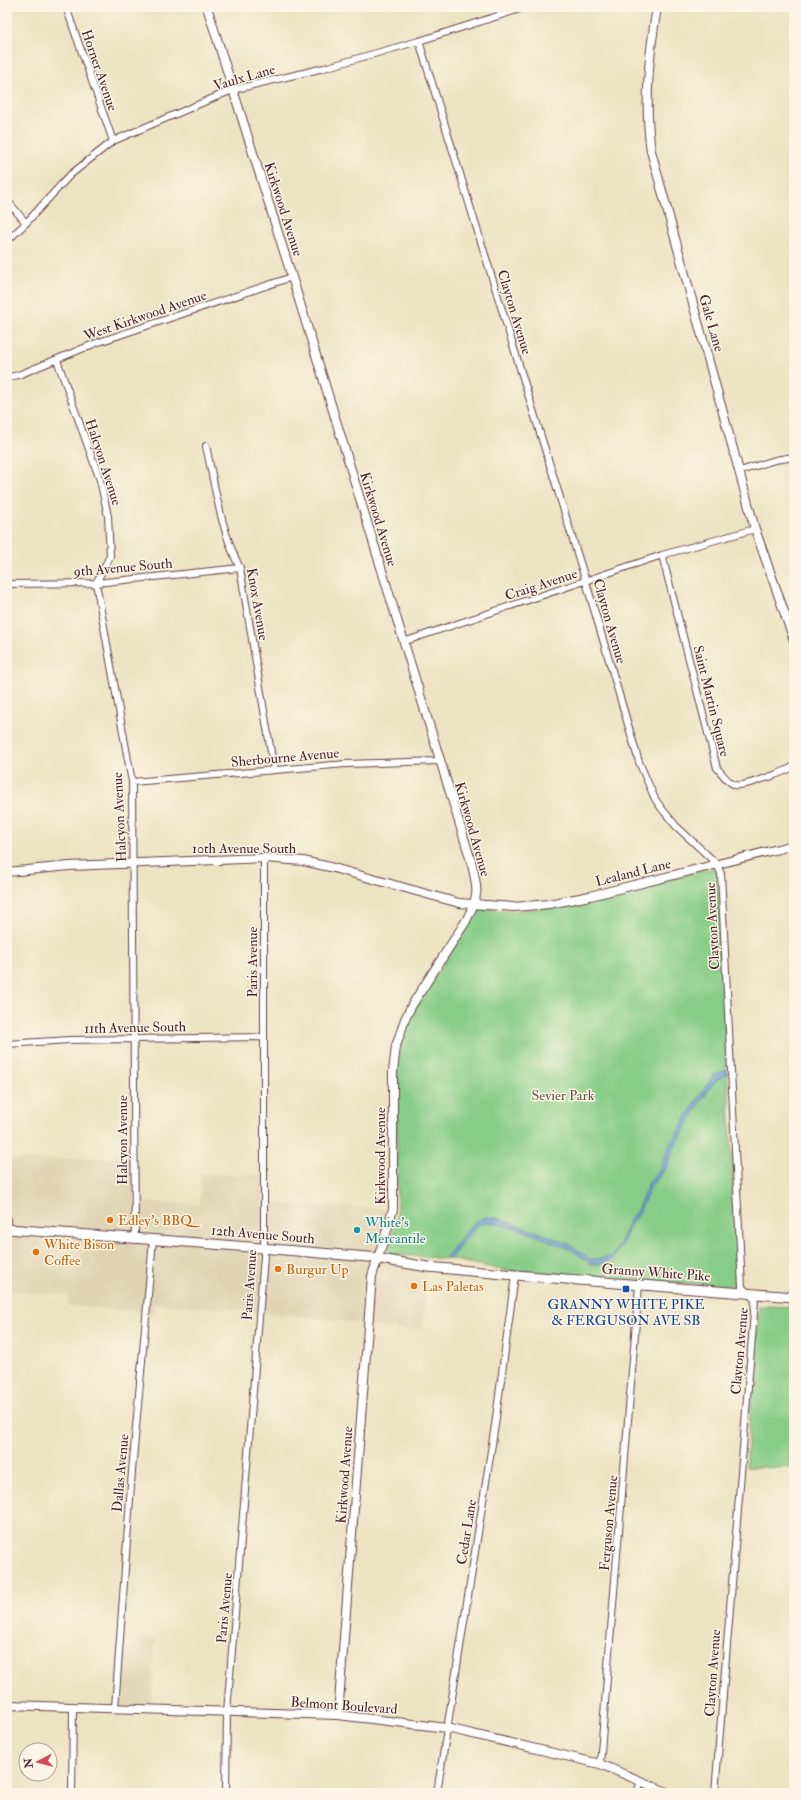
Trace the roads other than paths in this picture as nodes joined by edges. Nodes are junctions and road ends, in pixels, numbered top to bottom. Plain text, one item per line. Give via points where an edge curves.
1 (66, 7) edge
2 (207, 7) edge
3 (526, 7) edge
4 (657, 7) edge
5 (419, 41) junction
6 (232, 90) junction
7 (112, 141) junction
8 (7, 200) edge
9 (26, 222) junction
10 (7, 240) edge
11 (292, 277) junction
12 (57, 360) junction
13 (7, 378) edge
14 (206, 446) dead end
15 (794, 458) edge
16 (740, 471) junction
17 (755, 529) junction
18 (662, 556) junction
19 (240, 568) junction
20 (586, 582) junction
21 (96, 583) junction
22 (7, 584) edge
23 (794, 640) edge
24 (403, 642) junction
25 (440, 761) junction
26 (794, 766) edge
27 (274, 770) junction
28 (132, 782) junction
29 (794, 845) edge
30 (264, 858) junction
31 (134, 864) junction
32 (717, 864) junction
33 (7, 872) edge
34 (475, 904) junction
35 (264, 1037) junction
36 (134, 1040) junction
37 (7, 1044) edge
38 (7, 1218) edge
39 (7, 1229) edge
40 (135, 1239) junction
41 (153, 1240) junction
42 (264, 1249) junction
43 (376, 1259) junction
44 (515, 1275) junction
45 (639, 1285) junction
46 (748, 1292) junction
47 (794, 1296) edge
48 (7, 1705) edge
49 (73, 1707) junction
50 (115, 1708) junction
51 (227, 1712) junction
52 (338, 1715) junction
53 (447, 1728) junction
54 (600, 1764) junction
55 (641, 1781) junction
56 (72, 1793) edge
57 (226, 1793) edge
58 (437, 1793) edge
59 (637, 1793) edge
60 (669, 1793) edge
61 (715, 1793) edge

1 - 7 street, Horner Avenue
2 - 6 street, Kirkwood Avenue
3 - 5 street, Vaulx Lane
4 - 16 street, Gale Lane via 650,46 647,100 652,150
5 - 6 street, Vaulx Lane via 324,68
5 - 20 street, Clayton Avenue
6 - 7 street, Vaulx Lane
6 - 11 street, Kirkwood Avenue
7 - 9 street, Vaulx Lane via 70,175
8 - 9 street
9 - 10 street, Vaulx Lane
11 - 12 street, West Kirkwood Avenue via 96,343
11 - 24 street, Kirkwood Avenue
12 - 13 street, West Kirkwood Avenue
12 - 21 street, Halcyon Avenue via 100,480 108,516 110,556
14 - 19 street, Knox Avenue via 224,526
15 - 16 street via 775,460
16 - 17 street, Gale Lane
17 - 18 street, Craig Avenue
17 - 23 street, Gale Lane
18 - 20 street, Craig Avenue
18 - 26 street, Saint Martin Square via 717,768 727,780 736,785 780,773
19 - 21 street, 9th Avenue South
19 - 27 street, Knox Avenue
20 - 24 street, Craig Avenue
20 - 32 street, Clayton Avenue via 639,762 655,799 676,826
21 - 22 street, 9th Avenue South
21 - 28 street, Halcyon Avenue
24 - 25 street, Kirkwood Avenue
25 - 27 street, Sherbourne Avenue via 346,764
25 - 34 street, Kirkwood Avenue via 476,882
27 - 28 street, Sherbourne Avenue
28 - 31 street, Halcyon Avenue
29 - 32 street, Lealand Lane
30 - 31 street, 10th Avenue South
30 - 34 street, 10th Avenue South via 303,861 459,903
30 - 35 street, Paris Avenue
31 - 33 street, 10th Avenue South via 69,866
31 - 36 street, Halcyon Avenue
32 - 34 street, Lealand Lane via 549,904 514,907
32 - 46 street, Clayton Avenue via 721,874 742,1287
34 - 43 street, Kirkwood Avenue via 412,1005 398,1036 393,1072 393,1209
35 - 36 street, 11th Avenue South
35 - 42 street, Paris Avenue
36 - 37 street, 11th Avenue South via 70,1040
36 - 40 street, Halcyon Avenue
38 - 39 street
39 - 40 main road, 12th Avenue South
40 - 41 main road, 12th Avenue South
41 - 42 main road, 12th Avenue South
41 - 50 street, Dallas Avenue via 132,1464
42 - 43 main road, 12th Avenue South
42 - 51 street, Paris Avenue
43 - 44 main road, 12th Avenue South via 428,1267
43 - 52 street, Kirkwood Avenue via 372,1276
44 - 45 main road, Granny White Pike
44 - 53 street, Cedar Lane via 495,1425
45 - 46 main road, Granny White Pike
45 - 54 street, Ferguson Avenue
46 - 47 main road, Granny White Pike
46 - 61 street, Clayton Avenue via 755,1302
48 - 49 street, Belmont Boulevard
49 - 50 street, Belmont Boulevard
49 - 56 street
50 - 51 street, Belmont Boulevard
51 - 52 street, Belmont Boulevard
51 - 57 street, Paris Avenue
52 - 53 street, Belmont Boulevard
53 - 54 street, Belmont Boulevard
53 - 58 street, Cedar Lane
54 - 55 street, Belmont Boulevard
55 - 59 street
55 - 60 street, Belmont Boulevard

